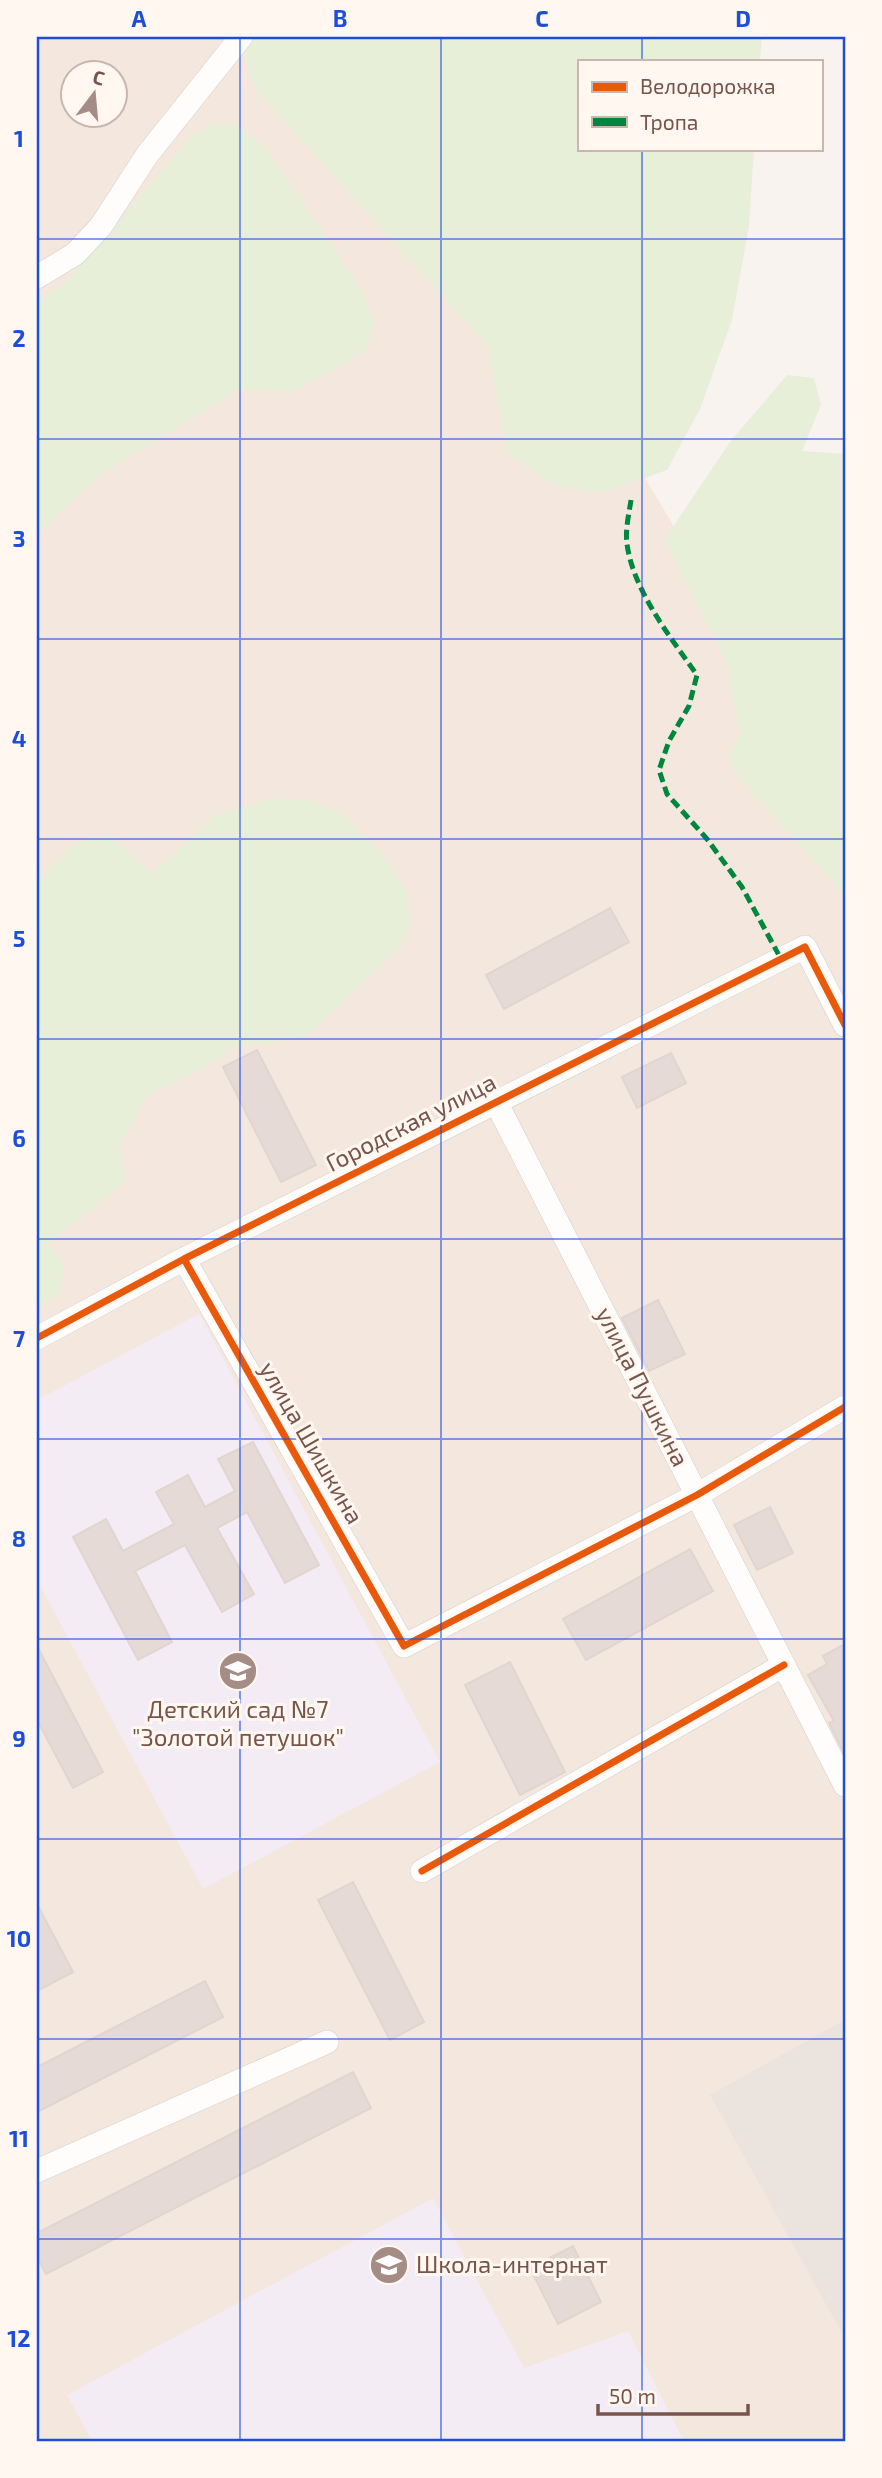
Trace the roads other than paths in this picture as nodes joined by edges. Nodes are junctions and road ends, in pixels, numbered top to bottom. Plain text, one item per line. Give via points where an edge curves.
1 (241, 37) edge
2 (37, 277) edge
3 (845, 1025) edge
4 (496, 1102) junction
5 (184, 1259) junction
6 (37, 1338) edge
7 (845, 1407) edge
8 (697, 1495) junction
9 (784, 1665) junction
10 (845, 1785) edge
11 (422, 1871) dead end
12 (327, 2042) dead end
13 (37, 2171) edge

1 - 2 street via 147,155 102,226 75,254
3 - 4 street, Городская улица via 805,947
4 - 5 street, Городская улица
4 - 8 street, улица Пушкина
5 - 6 street, Городская улица
5 - 8 street, улица Шишкина via 404,1646
7 - 8 street
8 - 9 street, улица Пушкина
9 - 10 street, улица Пушкина
9 - 11 street
12 - 13 street

